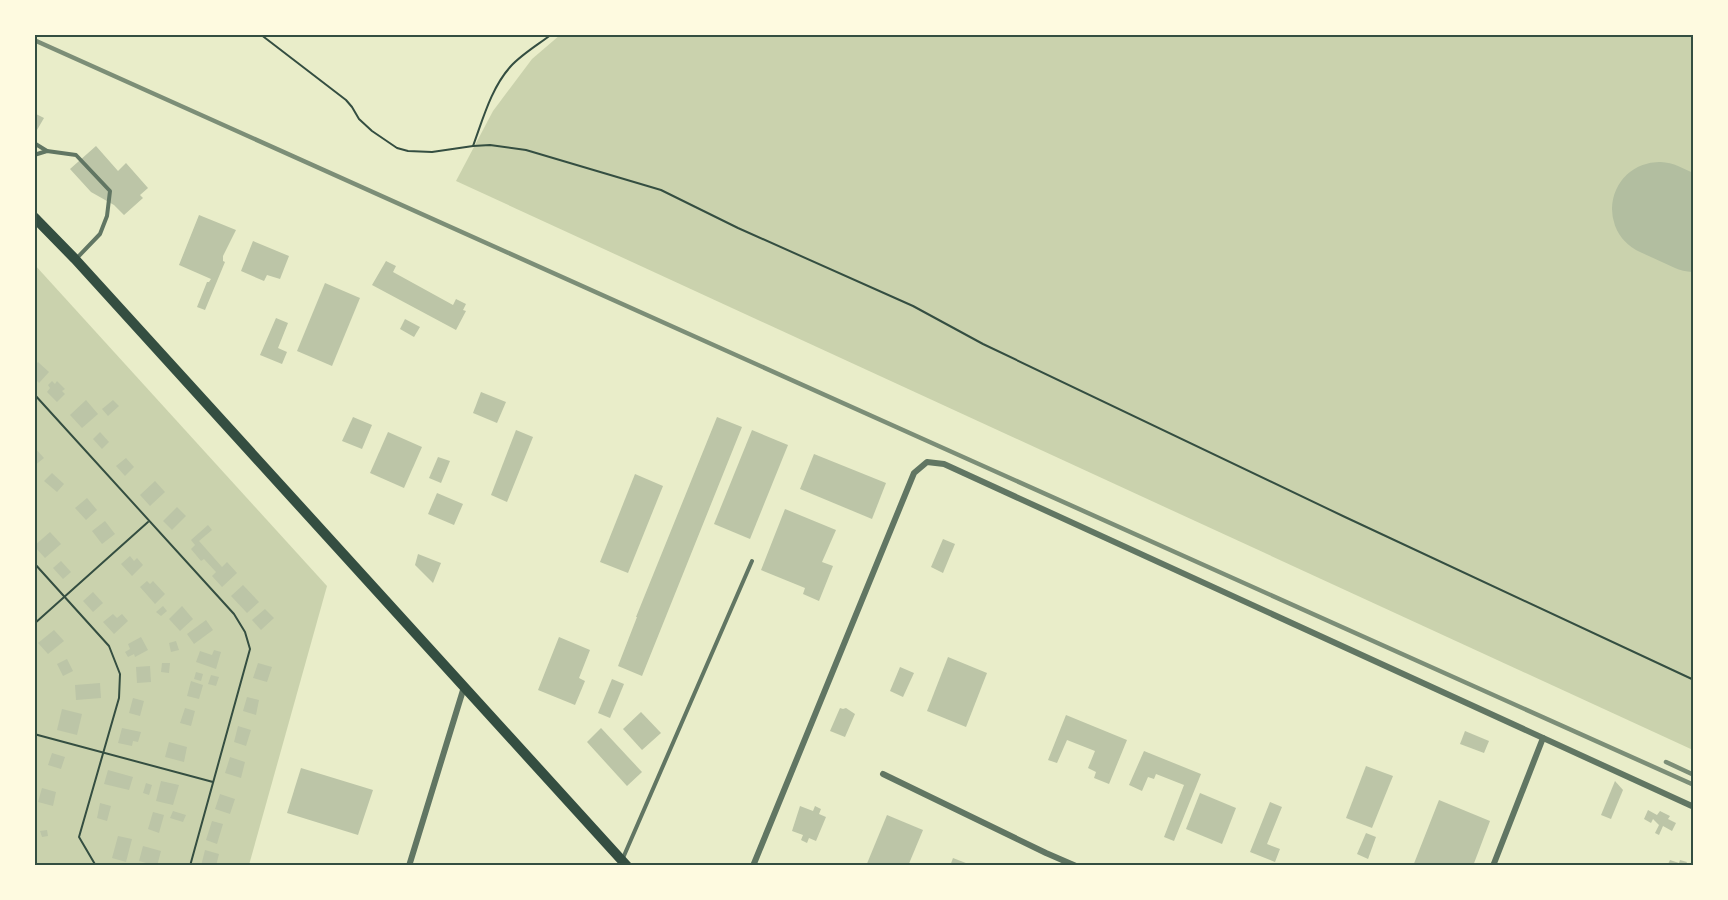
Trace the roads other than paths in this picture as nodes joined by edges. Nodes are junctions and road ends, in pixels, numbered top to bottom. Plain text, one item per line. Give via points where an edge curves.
1 (34, 142) edge
2 (47, 151) junction
3 (34, 155) edge
4 (34, 217) edge
5 (75, 259) junction
6 (752, 561) dead end
7 (464, 687) junction
8 (1543, 738) junction
9 (883, 774) dead end
10 (1694, 807) edge
11 (625, 862) edge
12 (409, 866) edge
13 (753, 866) edge
14 (1076, 866) edge
15 (1492, 866) edge

1 - 2 lane
2 - 3 lane
2 - 5 lane via 76,155 110,191 100,234
4 - 5 main road
5 - 7 main road
6 - 11 lane
7 - 11 main road
7 - 12 street
8 - 10 street
8 - 13 street via 944,464 927,462 914,473
8 - 15 street
9 - 14 street

